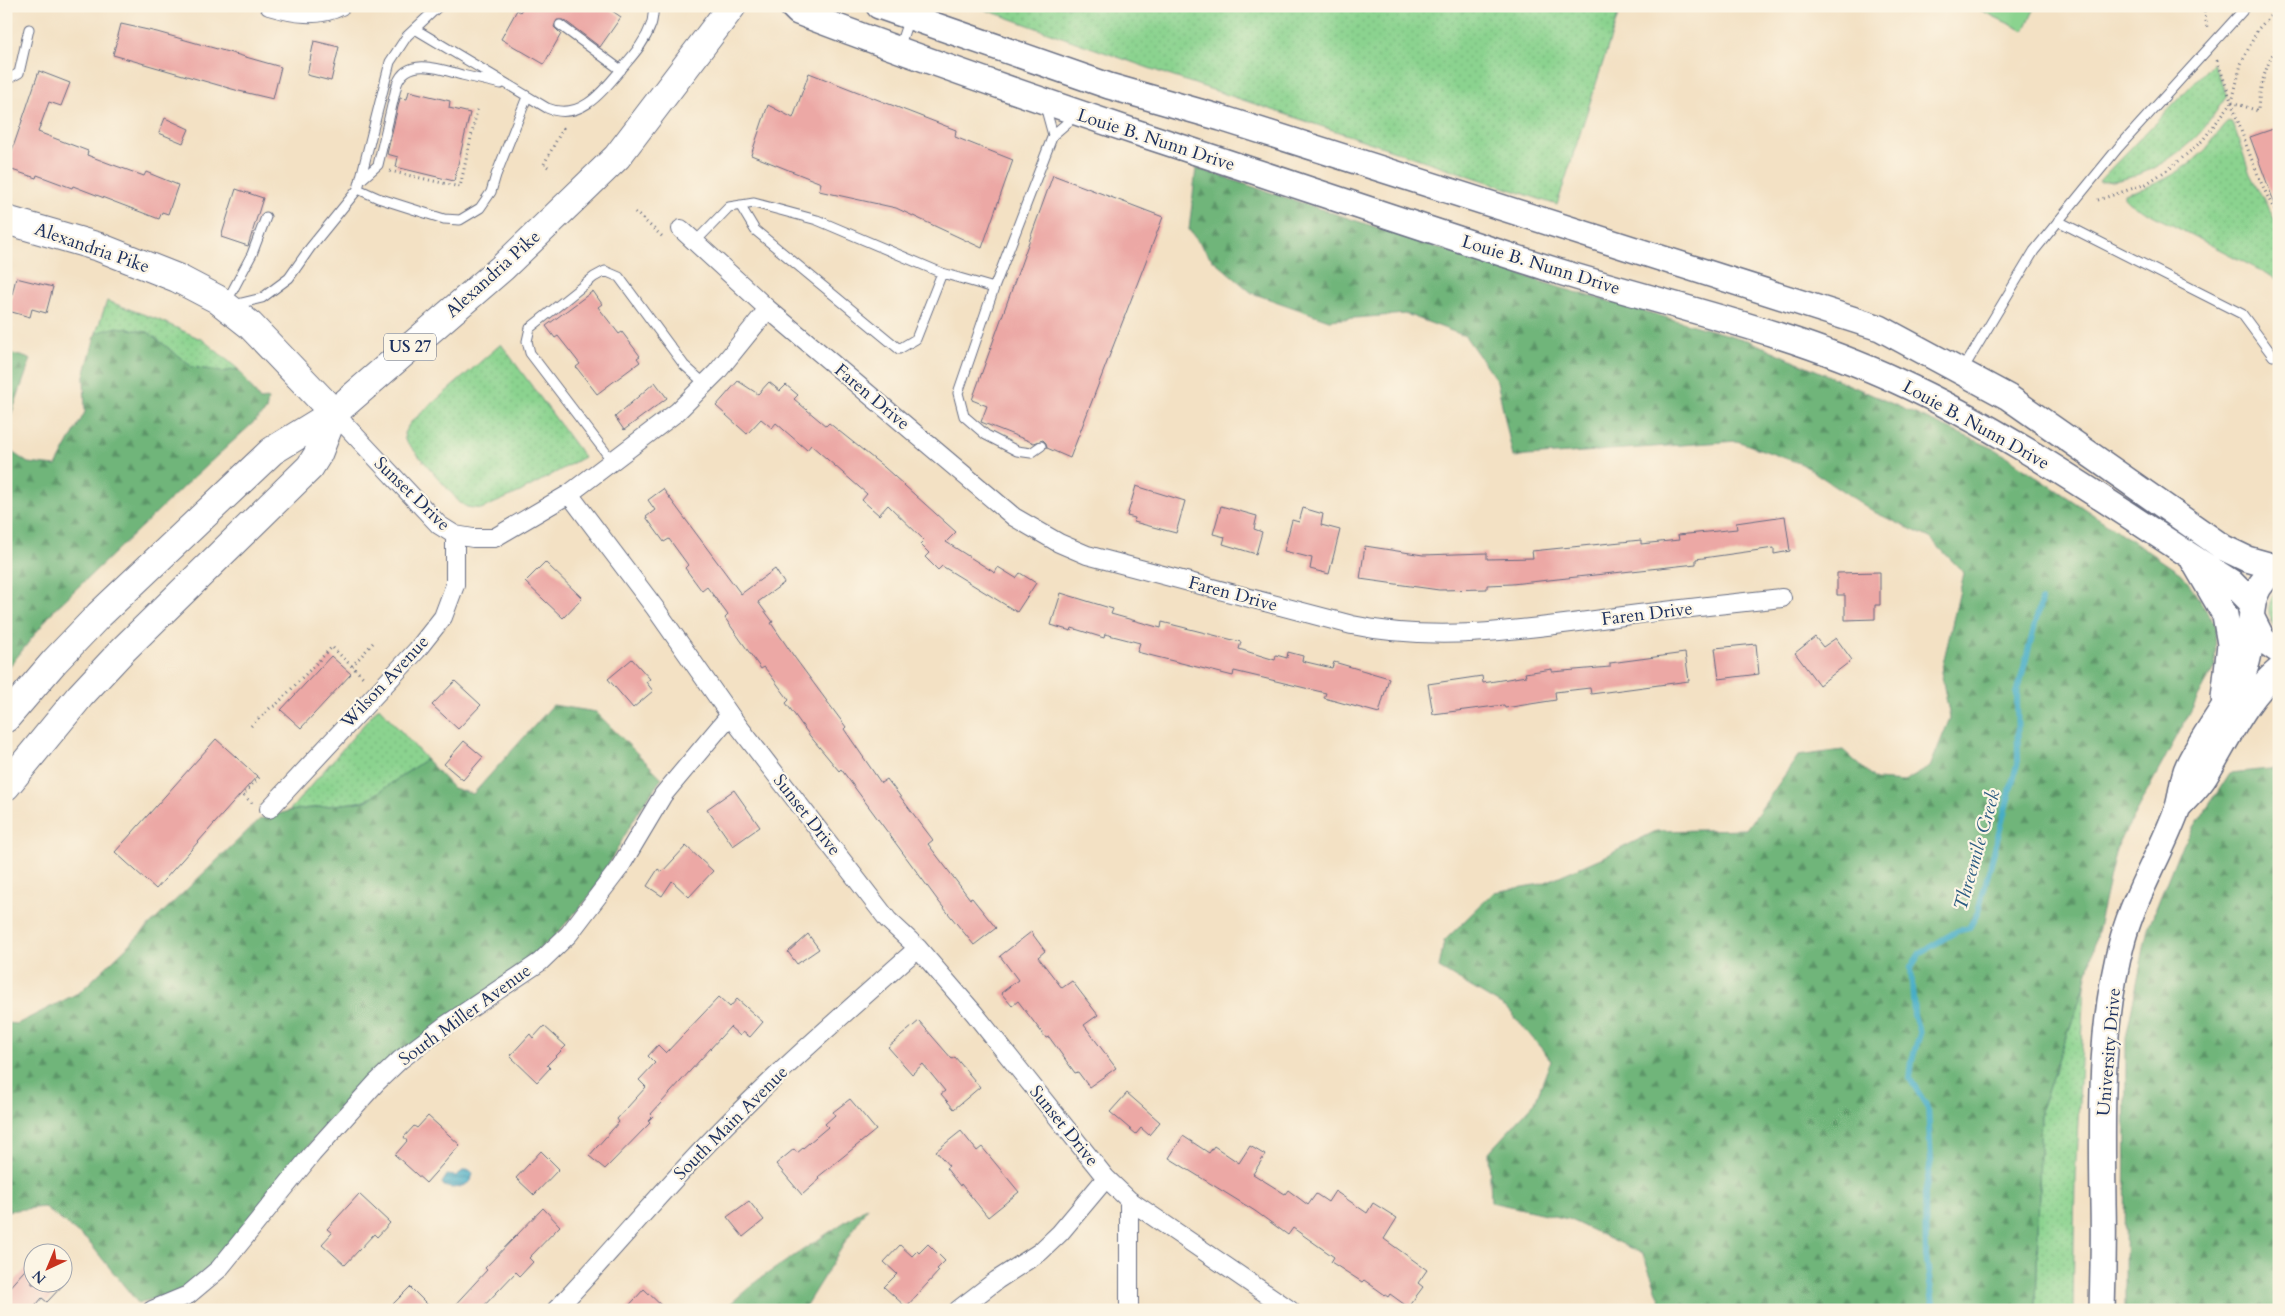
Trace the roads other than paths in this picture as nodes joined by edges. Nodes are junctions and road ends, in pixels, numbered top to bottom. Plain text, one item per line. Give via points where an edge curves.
1 (269, 6) edge
2 (341, 6) edge
3 (439, 6) edge
4 (654, 6) edge
5 (732, 6) edge
6 (792, 6) edge
7 (879, 6) edge
8 (2247, 6) edge
9 (909, 18) junction
10 (560, 25) dead end
11 (28, 28) dead end
12 (415, 29) junction
13 (898, 50) junction
14 (621, 70) junction
15 (6, 80) edge
16 (510, 86) junction
17 (528, 96) junction
18 (1044, 102) junction
19 (1078, 114) junction
20 (1053, 135) junction
21 (360, 185) junction
22 (740, 205) junction
23 (266, 217) dead end
24 (6, 220) edge
25 (2058, 221) junction
26 (680, 229) dead end
27 (696, 242) junction
28 (942, 273) junction
29 (994, 288) junction
30 (226, 306) junction
31 (768, 309) junction
32 (2273, 356) dead end
33 (1962, 371) junction
34 (705, 384) junction
35 (334, 413) junction
36 (1041, 446) dead end
37 (613, 462) junction
38 (569, 494) junction
39 (455, 534) junction
40 (2192, 557) junction
41 (2279, 568) edge
42 (1782, 598) dead end
43 (2252, 610) junction
44 (2279, 651) edge
45 (2279, 670) edge
46 (2223, 705) junction
47 (730, 715) junction
48 (6, 718) edge
49 (6, 786) edge
50 (2178, 807) junction
51 (269, 809) dead end
52 (918, 948) junction
53 (1106, 1178) junction
54 (1129, 1200) junction
55 (152, 1310) edge
56 (556, 1310) edge
57 (958, 1310) edge
58 (1129, 1310) edge
59 (1290, 1310) edge
60 (2102, 1310) edge

1 - 2 street via 298,14
3 - 12 lane
4 - 14 lane via 652,24 642,44
5 - 35 main road, Alexandria Pike / US 27 via 617,157 502,268
6 - 13 main road, Louie B. Nunn Drive via 798,12
7 - 9 main road, Louie B. Nunn Drive
8 - 25 lane via 2118,148
9 - 13 lane
9 - 33 main road, Louie B. Nunn Drive via 1109,86 1221,118 1880,328
10 - 14 lane
11 - 15 lane via 19,73
12 - 16 lane
12 - 21 lane via 390,62
13 - 18 main road, Louie B. Nunn Drive
14 - 17 lane via 598,98 560,113
16 - 17 lane
16 - 21 lane via 437,67 422,66 408,70 400,76 397,84 378,165
17 - 21 lane via 491,192 480,208 460,220 444,219 378,198
18 - 19 main road, Louie B. Nunn Drive
18 - 20 lane
19 - 20 lane
19 - 40 main road, Louie B. Nunn Drive via 1559,272 1836,356 1945,404
20 - 29 lane
21 - 30 lane via 289,278 262,298
22 - 27 lane via 728,208
22 - 28 lane via 754,203 817,220
22 - 28 lane via 755,230 899,349 916,340
23 - 30 lane
24 - 30 main road, Alexandria Pike via 99,247 177,278
25 - 32 lane via 2242,314
25 - 33 lane via 2034,251
26 - 27 street, Faren Drive
27 - 31 street, Faren Drive
28 - 29 lane
29 - 36 lane via 958,393 964,416 986,435 1017,451 1031,453
30 - 35 main road, Alexandria Pike via 250,325
31 - 34 street
31 - 42 street, Faren Drive via 1014,517 1059,543 1111,562 1352,625 1426,635 1548,626
33 - 41 main road, Louie B. Nunn Drive via 2042,419 2224,548
34 - 37 street via 677,412
34 - 37 lane via 684,365 619,277 605,271 530,328 527,341 530,353
35 - 39 street, Sunset Drive via 425,511 439,525
35 - 48 main road via 265,457 99,615
35 - 49 main road via 318,454 299,480 123,650 80,696
37 - 38 street
38 - 39 street, Sunset Drive via 494,538
38 - 47 street, Sunset Drive
39 - 51 street, Wilson Avenue via 455,585 443,616 417,650
40 - 43 main road, Louie B. Nunn Drive via 2230,582
40 - 46 main road via 2225,615 2230,644
41 - 43 main road, University Drive via 2262,581
43 - 44 main road via 2263,640
43 - 46 main road, University Drive via 2250,648 2244,670
45 - 50 main road, University Drive via 2245,707 2204,778
46 - 50 main road, University Drive via 2187,768
47 - 52 street, Sunset Drive via 888,920
47 - 55 street, South Miller Avenue via 663,795 620,867 569,934 540,962 400,1060 312,1154 219,1269 188,1295
50 - 60 main road, University Drive via 2143,883 2123,938 2111,1003 2102,1127
52 - 53 street, Sunset Drive
52 - 56 street, South Main Avenue via 726,1124
53 - 54 street, Sunset Drive
53 - 57 street via 1040,1252
54 - 58 street
54 - 59 street, Sunset Drive

